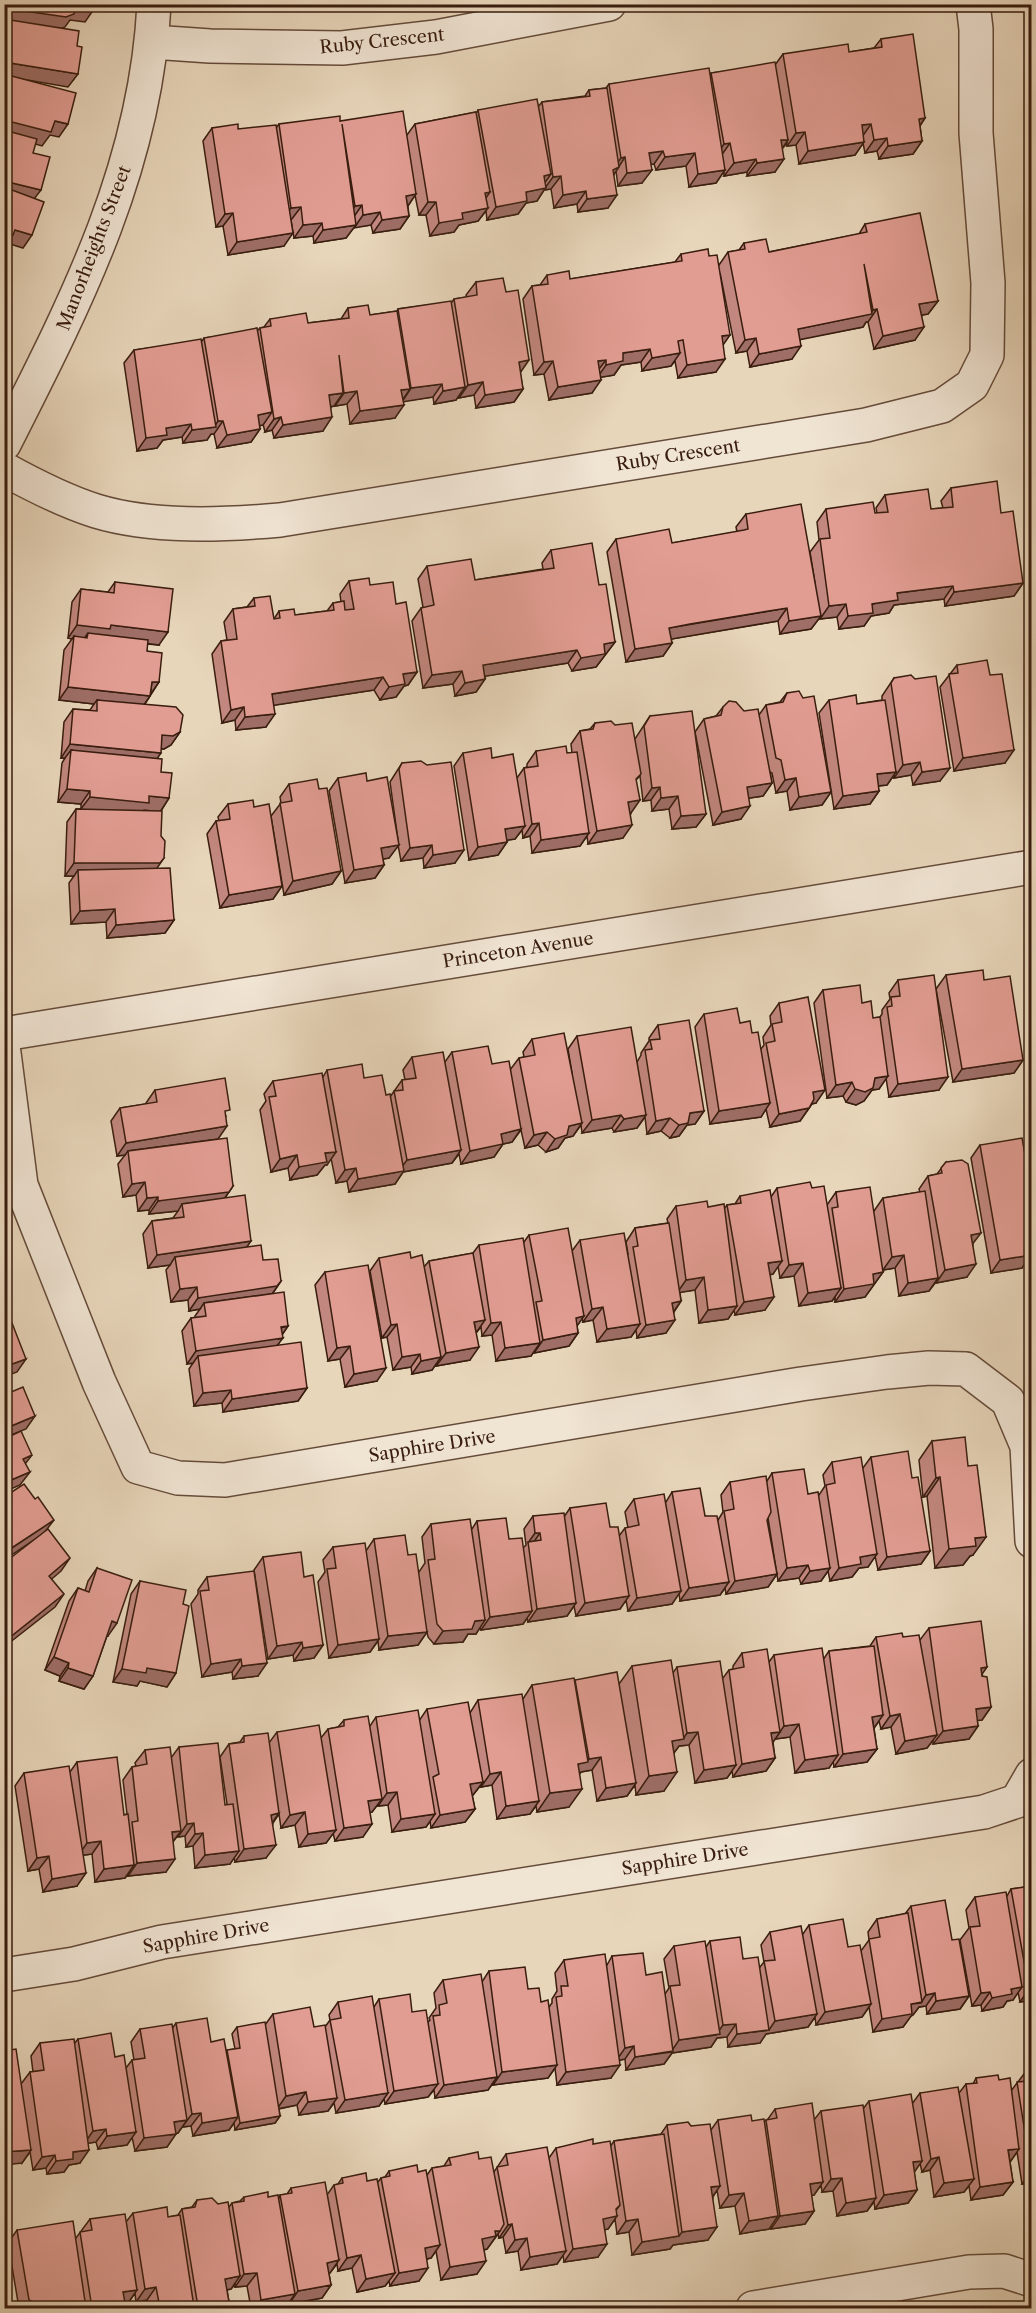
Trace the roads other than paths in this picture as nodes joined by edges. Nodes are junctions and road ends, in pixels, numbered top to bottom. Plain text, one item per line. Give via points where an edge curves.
1 (154, 4) edge
2 (609, 4) edge
3 (974, 4) edge
4 (152, 42) junction
5 (4, 444) edge
6 (4, 469) edge
7 (1032, 867) edge
8 (4, 1034) edge
9 (4, 1053) edge
10 (1032, 1541) edge
11 (1032, 1775) edge
12 (4, 1975) edge
13 (1031, 2279) edge
14 (753, 2308) edge

1 - 4 street, Manorheights Street
2 - 4 street, Ruby Crescent via 436,37 342,48
3 - 6 street, Ruby Crescent via 976,133 988,283 987,356 972,385 942,406 854,427 280,520 216,525 97,511 33,486
4 - 5 street, Manorheights Street via 140,117 121,188 69,318
7 - 8 street, Princeton Avenue
9 - 10 street, Sapphire Drive via 21,1185 99,1382 138,1467 178,1478 225,1480 812,1382 919,1369 966,1369 1008,1401 1027,1446
11 - 12 street, Sapphire Drive via 1017,1801 984,1812 162,1942 74,1964
13 - 14 street via 1004,2271 969,2272

